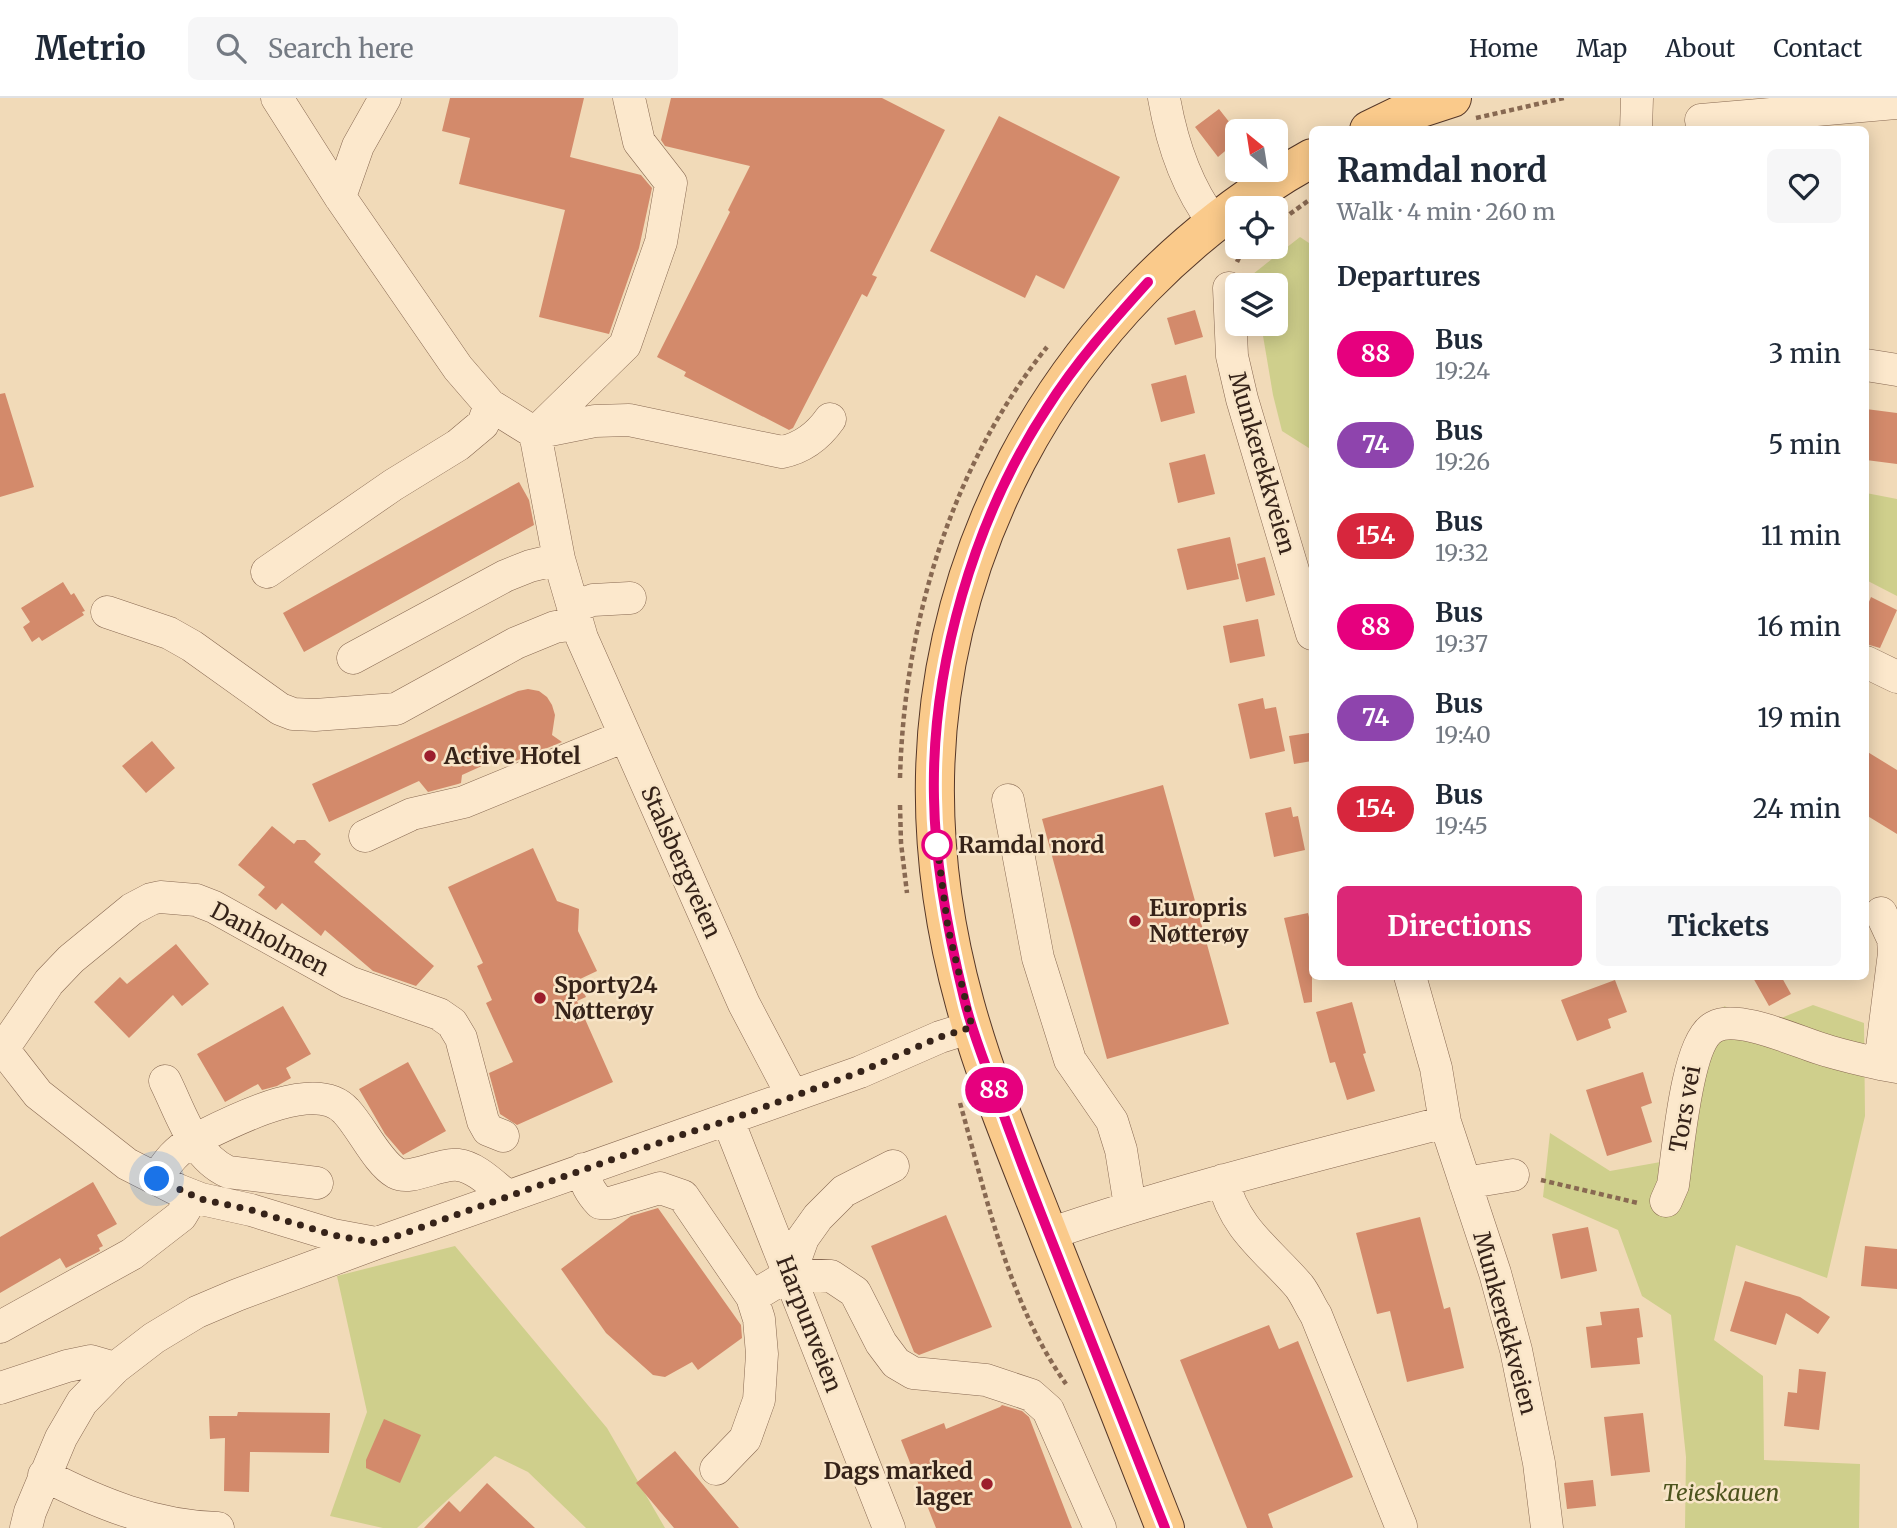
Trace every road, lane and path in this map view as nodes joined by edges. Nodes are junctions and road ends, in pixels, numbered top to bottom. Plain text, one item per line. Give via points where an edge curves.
1 (277, 98) edge
2 (385, 98) edge
3 (629, 98) edge
4 (1164, 98) edge
5 (1564, 98) edge
6 (1637, 98) edge
7 (1897, 103) edge
8 (1460, 110) edge
9 (1701, 120) dead end
10 (1378, 126) edge
11 (1636, 126) edge
12 (1309, 160) edge
13 (340, 197) junction
14 (1309, 200) edge
15 (1288, 215) edge
16 (1214, 223) junction
17 (1231, 336) edge
18 (1869, 365) edge
19 (1897, 370) edge
20 (490, 405) junction
21 (830, 419) dead end
22 (535, 433) junction
23 (559, 559) junction
24 (267, 572) dead end
25 (630, 598) dead end
26 (107, 612) dead end
27 (575, 616) junction
28 (1309, 624) edge
29 (353, 658) dead end
30 (1869, 664) edge
31 (1897, 677) edge
32 (625, 736) junction
33 (1008, 800) dead end
34 (365, 836) dead end
35 (1881, 913) dead end
36 (1411, 980) edge
37 (972, 1027) junction
38 (1, 1049) edge
39 (1888, 1066) edge
40 (165, 1081) dead end
41 (793, 1095) junction
42 (959, 1101) dead end
43 (729, 1120) junction
44 (1445, 1122) junction
45 (503, 1136) dead end
46 (194, 1140) junction
47 (893, 1166) dead end
48 (583, 1169) junction
49 (1513, 1175) joint
50 (157, 1179) junction
51 (1223, 1180) junction
52 (317, 1183) dead end
53 (1465, 1183) junction
54 (193, 1196) junction
55 (507, 1196) junction
56 (1666, 1200) joint
57 (1130, 1206) junction
58 (1049, 1234) junction
59 (377, 1243) junction
60 (790, 1274) junction
61 (751, 1297) junction
62 (0, 1327) edge
63 (115, 1368) junction
64 (0, 1388) edge
65 (1071, 1393) dead end
66 (716, 1469) dead end
67 (44, 1475) junction
68 (1401, 1526) edge
69 (26, 1528) edge
70 (218, 1528) edge
71 (889, 1528) edge
72 (1100, 1528) edge
73 (1165, 1528) edge
74 (1547, 1528) edge

1 - 13 street
2 - 13 street via 358,146
3 - 22 street via 639,142 671,183 661,242 625,345
4 - 16 street via 1188,184
5 - 8 path
6 - 11 street
7 - 9 street
8 - 10 main road via 1400,116
12 - 16 main road
13 - 20 street via 458,368
14 - 15 path
16 - 37 main road via 1148,282 1091,346 1046,408 997,499 969,572 947,654 933,796 948,928
17 - 28 street, Munkerekkveien via 1237,377
18 - 19 street
20 - 22 street
20 - 24 street via 483,424 458,445
21 - 22 street via 806,443 782,452 629,420 595,421
22 - 23 street, Stalsbergveien
23 - 27 street, Stalsbergveien
23 - 29 street via 505,576
25 - 27 street via 593,600
26 - 27 street via 180,640 280,709 315,715 396,709
27 - 32 street, Stalsbergveien
30 - 31 street
32 - 34 street via 464,802 412,814
32 - 41 street, Stalsbergveien via 744,1004
33 - 57 street via 1038,958 1070,1060 1112,1121
35 - 39 street, Tors vei via 1894,953
36 - 44 street, Munkerekkveien via 1436,1068
37 - 41 street
37 - 58 main road
38 - 45 street, Danholmen via 71,959 132,909 151,899 195,900 349,982 439,1014 452,1023 461,1038 483,1121 488,1130
38 - 50 street, Danholmen via 38,1094 118,1158
39 - 56 street, Tors vei via 1745,1025 1714,1027 1698,1045 1691,1066 1673,1185
40 - 46 street
41 - 43 street
42 - 65 path via 1017,1290 1047,1357
43 - 48 street
43 - 60 street, Harpunveien
44 - 51 street
44 - 53 street, Munkerekkveien
46 - 50 street via 165,1164
46 - 52 street via 205,1157 228,1172
46 - 55 street via 289,1100 332,1099 397,1174 460,1165
47 - 60 street via 844,1191 818,1217 803,1238
48 - 55 street
48 - 61 street via 591,1194 600,1203 660,1188 683,1196
49 - 53 street
49 - 56 path via 1641,1203 1655,1205
50 - 54 street, Danholmen
51 - 57 street
51 - 68 street via 1236,1217 1300,1288 1316,1315
53 - 74 street, Munkerekkveien via 1518,1362
54 - 59 street, Danholmen
54 - 62 street via 181,1216 132,1254
55 - 59 street
57 - 58 street
58 - 73 main road
59 - 63 street via 197,1312
60 - 61 street
60 - 71 street, Harpunveien
60 - 72 street via 831,1276 855,1292 895,1363 913,1373 986,1380 1031,1395 1048,1410
61 - 66 street via 759,1319 762,1354 759,1400 744,1439
63 - 64 street via 91,1361
63 - 67 street via 82,1402
67 - 69 street
67 - 70 street via 86,1497 155,1521

